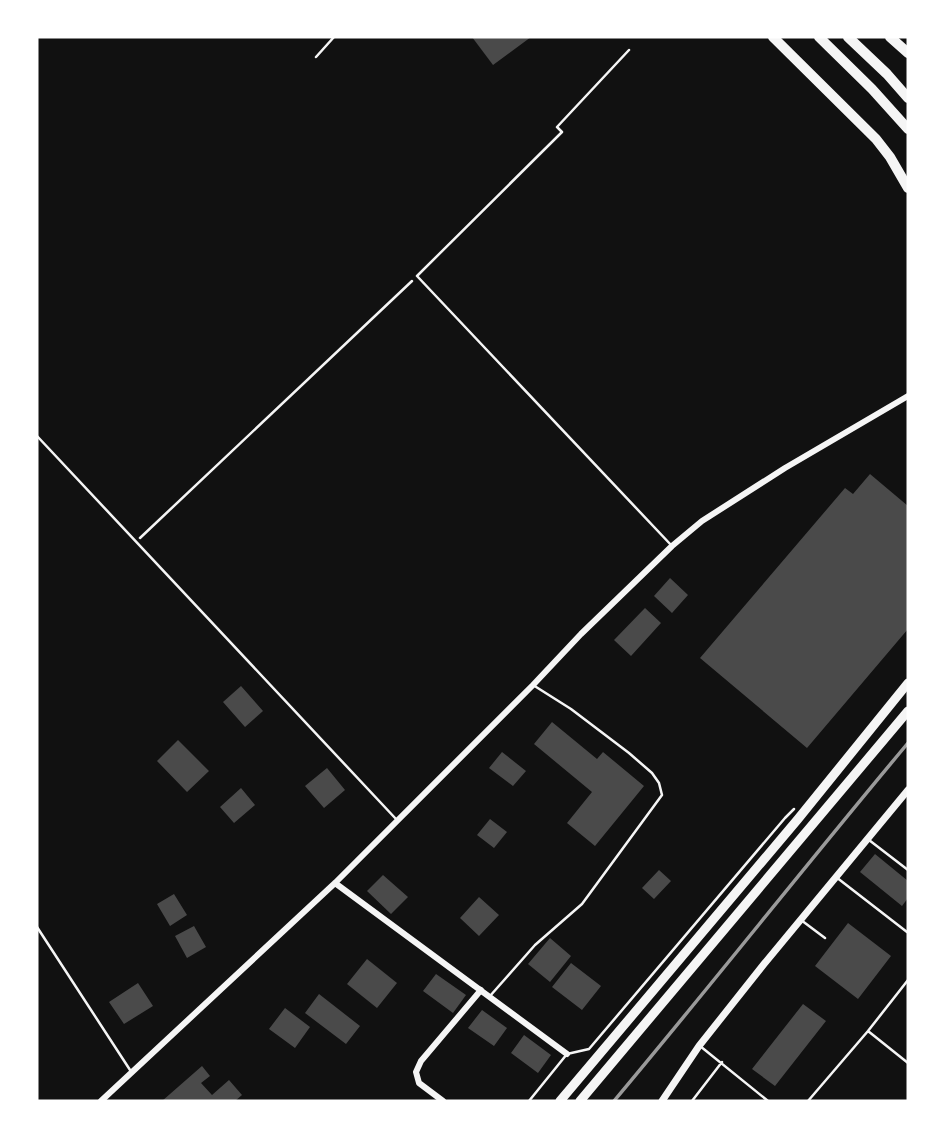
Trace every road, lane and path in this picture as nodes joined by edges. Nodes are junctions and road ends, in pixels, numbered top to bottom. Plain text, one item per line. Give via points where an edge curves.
1 (334, 37) edge
2 (773, 37) edge
3 (819, 37) edge
4 (848, 37) edge
5 (890, 37) edge
6 (629, 50) dead end
7 (908, 53) edge
8 (316, 57) dead end
9 (908, 98) edge
10 (908, 129) edge
11 (908, 188) edge
12 (417, 276) junction
13 (908, 396) edge
14 (37, 436) edge
15 (137, 542) junction
16 (672, 546) junction
17 (908, 683) edge
18 (533, 685) junction
19 (908, 711) edge
20 (908, 790) edge
21 (794, 809) dead end
22 (398, 821) junction
23 (868, 839) junction
24 (908, 870) edge
25 (836, 877) junction
26 (335, 883) junction
27 (800, 920) junction
28 (37, 927) edge
29 (907, 932) edge
30 (825, 938) dead end
31 (908, 980) edge
32 (481, 990) junction
33 (490, 997) junction
34 (868, 1031) junction
35 (699, 1046) junction
36 (567, 1054) junction
37 (722, 1062) junction
38 (908, 1063) edge
39 (132, 1073) junction
40 (101, 1101) edge
41 (443, 1101) edge
42 (529, 1101) edge
43 (560, 1101) edge
44 (580, 1101) edge
45 (662, 1101) edge
46 (692, 1101) edge
47 (768, 1101) edge
48 (808, 1101) edge

1 - 8 lane
2 - 11 highway via 876,139
3 - 10 highway
4 - 9 highway
5 - 7 highway
6 - 12 lane via 557,127 562,132
12 - 15 path
12 - 16 lane
13 - 16 street via 774,475
14 - 15 lane
15 - 22 lane
16 - 18 street
17 - 43 main road
18 - 22 street
18 - 33 lane via 629,752 652,773 662,795 582,904 535,945
19 - 44 main road
20 - 23 street
21 - 36 lane via 589,1049
22 - 26 street
23 - 24 lane
23 - 25 street
25 - 27 street
25 - 29 lane
26 - 32 street
26 - 39 street
27 - 30 lane
27 - 35 street
28 - 39 lane
31 - 34 lane
32 - 33 street
32 - 41 street via 421,1060 416,1072 419,1083
33 - 36 street
34 - 38 lane
34 - 48 lane
35 - 37 lane
35 - 45 street
36 - 42 lane
37 - 46 lane
37 - 47 lane
39 - 40 street

